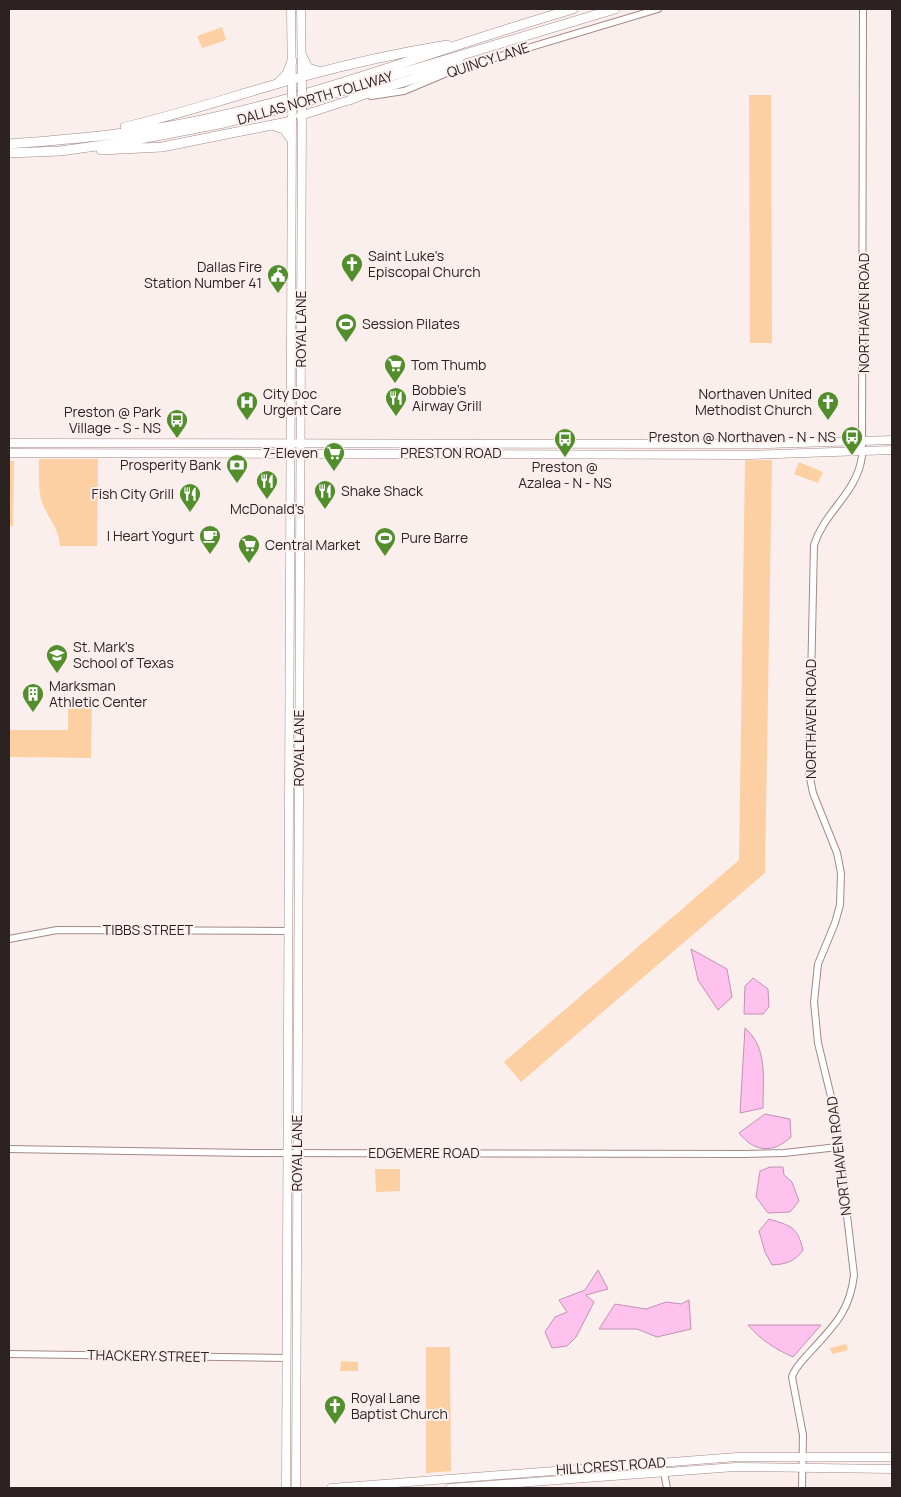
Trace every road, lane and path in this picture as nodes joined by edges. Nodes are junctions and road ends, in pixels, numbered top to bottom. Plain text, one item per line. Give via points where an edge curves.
1 (291, 9) edge
2 (302, 9) edge
3 (573, 9) edge
4 (615, 9) edge
5 (658, 9) edge
6 (863, 9) edge
7 (472, 41) junction
8 (474, 51) junction
9 (302, 56) junction
10 (292, 62) junction
11 (320, 72) junction
12 (302, 76) junction
13 (292, 80) junction
14 (276, 84) junction
15 (350, 100) junction
16 (302, 112) junction
17 (292, 116) junction
18 (275, 126) junction
19 (94, 136) junction
20 (291, 139) junction
21 (9, 144) edge
22 (60, 151) junction
23 (9, 153) edge
24 (291, 239) junction
25 (301, 239) junction
26 (291, 287) junction
27 (301, 287) junction
28 (290, 350) junction
29 (301, 350) junction
30 (290, 375) junction
31 (301, 375) junction
32 (862, 440) junction
33 (892, 440) edge
34 (9, 443) edge
35 (204, 444) junction
36 (291, 444) junction
37 (391, 444) junction
38 (432, 444) junction
39 (767, 444) junction
40 (302, 445) junction
41 (892, 450) edge
42 (862, 451) junction
43 (9, 453) edge
44 (204, 453) junction
45 (393, 453) junction
46 (432, 453) junction
47 (291, 454) junction
48 (302, 454) junction
49 (767, 454) junction
50 (289, 775) junction
51 (299, 775) junction
52 (288, 931) junction
53 (9, 939) edge
54 (288, 1042) junction
55 (298, 1042) junction
56 (838, 1147) junction
57 (9, 1149) edge
58 (293, 1153) junction
59 (288, 1260) junction
60 (297, 1260) junction
61 (9, 1354) edge
62 (287, 1358) junction
63 (804, 1456) junction
64 (892, 1457) edge
65 (662, 1462) junction
66 (803, 1468) junction
67 (892, 1469) edge
68 (664, 1472) junction
69 (286, 1488) edge
70 (296, 1488) edge
71 (331, 1488) edge
72 (450, 1488) edge
73 (667, 1488) edge
74 (802, 1488) edge

1 - 10 main road, ROYAL LANE
2 - 9 main road, ROYAL LANE
3 - 7 highway, DALLAS NORTH TOLLWAY
4 - 8 highway, DALLAS NORTH TOLLWAY
5 - 15 street, QUINCY LANE via 454,70 404,91
6 - 32 street, NORTHAVEN ROAD
7 - 11 highway via 393,54
7 - 19 highway, DALLAS NORTH TOLLWAY via 246,109 156,128
8 - 15 highway via 424,76
8 - 22 highway, DALLAS NORTH TOLLWAY via 224,124
9 - 11 highway via 308,68
9 - 12 main road, ROYAL LANE
10 - 13 main road, ROYAL LANE
10 - 14 highway via 287,74
11 - 12 highway
12 - 13 highway
12 - 16 main road, ROYAL LANE, bridge
13 - 14 highway
13 - 17 main road, ROYAL LANE, bridge
14 - 19 highway
15 - 16 main road, QUINCY LANE
16 - 17 main road, QUINCY LANE
16 - 25 main road, ROYAL LANE
17 - 18 highway
17 - 20 main road, ROYAL LANE
18 - 20 highway via 284,129
18 - 22 highway via 162,147
19 - 21 highway, DALLAS NORTH TOLLWAY
20 - 24 main road, ROYAL LANE
22 - 23 highway, DALLAS NORTH TOLLWAY
24 - 25 main road
24 - 26 main road, ROYAL LANE
25 - 27 main road, ROYAL LANE
26 - 27 main road
26 - 28 main road, ROYAL LANE
27 - 29 main road, ROYAL LANE
28 - 29 main road
28 - 30 main road, ROYAL LANE
29 - 31 main road, ROYAL LANE
30 - 31 main road
30 - 36 main road, ROYAL LANE
31 - 40 main road, ROYAL LANE
32 - 33 main road, PRESTON ROAD
32 - 39 main road, PRESTON ROAD
32 - 42 street, NORTHAVEN ROAD
34 - 35 main road, PRESTON ROAD
35 - 36 main road, PRESTON ROAD
35 - 44 main road
36 - 40 main road, PRESTON ROAD
36 - 47 main road, ROYAL LANE
37 - 38 main road, PRESTON ROAD
37 - 40 main road, PRESTON ROAD
37 - 45 main road
38 - 39 main road, PRESTON ROAD
38 - 46 main road
39 - 49 main road
40 - 48 main road, ROYAL LANE
41 - 42 main road, PRESTON ROAD
42 - 49 main road, PRESTON ROAD
42 - 56 street, NORTHAVEN ROAD via 854,484 816,539 812,562 809,773 813,793 840,863 842,888 835,923 818,964 814,1002 818,1043 833,1098
43 - 44 main road, PRESTON ROAD
44 - 47 main road, PRESTON ROAD
45 - 46 main road, PRESTON ROAD
45 - 48 main road, PRESTON ROAD
46 - 49 main road, PRESTON ROAD
47 - 48 main road, PRESTON ROAD
47 - 50 main road, ROYAL LANE
48 - 51 main road, ROYAL LANE
50 - 51 main road
50 - 52 main road, ROYAL LANE
51 - 55 main road, ROYAL LANE
52 - 53 street, TIBBS STREET via 57,930
52 - 54 main road, ROYAL LANE
54 - 55 main road
54 - 58 main road, ROYAL LANE
55 - 58 main road, ROYAL LANE
56 - 58 street, EDGEMERE ROAD via 745,1154
56 - 63 street, NORTHAVEN ROAD via 854,1275 839,1320 798,1365 792,1377
57 - 58 street, EDGEMERE ROAD
58 - 59 main road, ROYAL LANE
58 - 60 main road, ROYAL LANE
59 - 60 main road
59 - 62 main road, ROYAL LANE
60 - 70 main road, ROYAL LANE
61 - 62 street, THACKERY STREET
62 - 69 main road, ROYAL LANE
63 - 64 main road, HILLCREST ROAD
63 - 65 main road, HILLCREST ROAD
63 - 66 street, NORTHAVEN ROAD
65 - 68 street
65 - 71 main road, HILLCREST ROAD
66 - 67 main road, HILLCREST ROAD
66 - 68 main road, HILLCREST ROAD via 735,1467
66 - 74 street, NORTHAVEN ROAD
68 - 72 main road, HILLCREST ROAD
68 - 73 street

